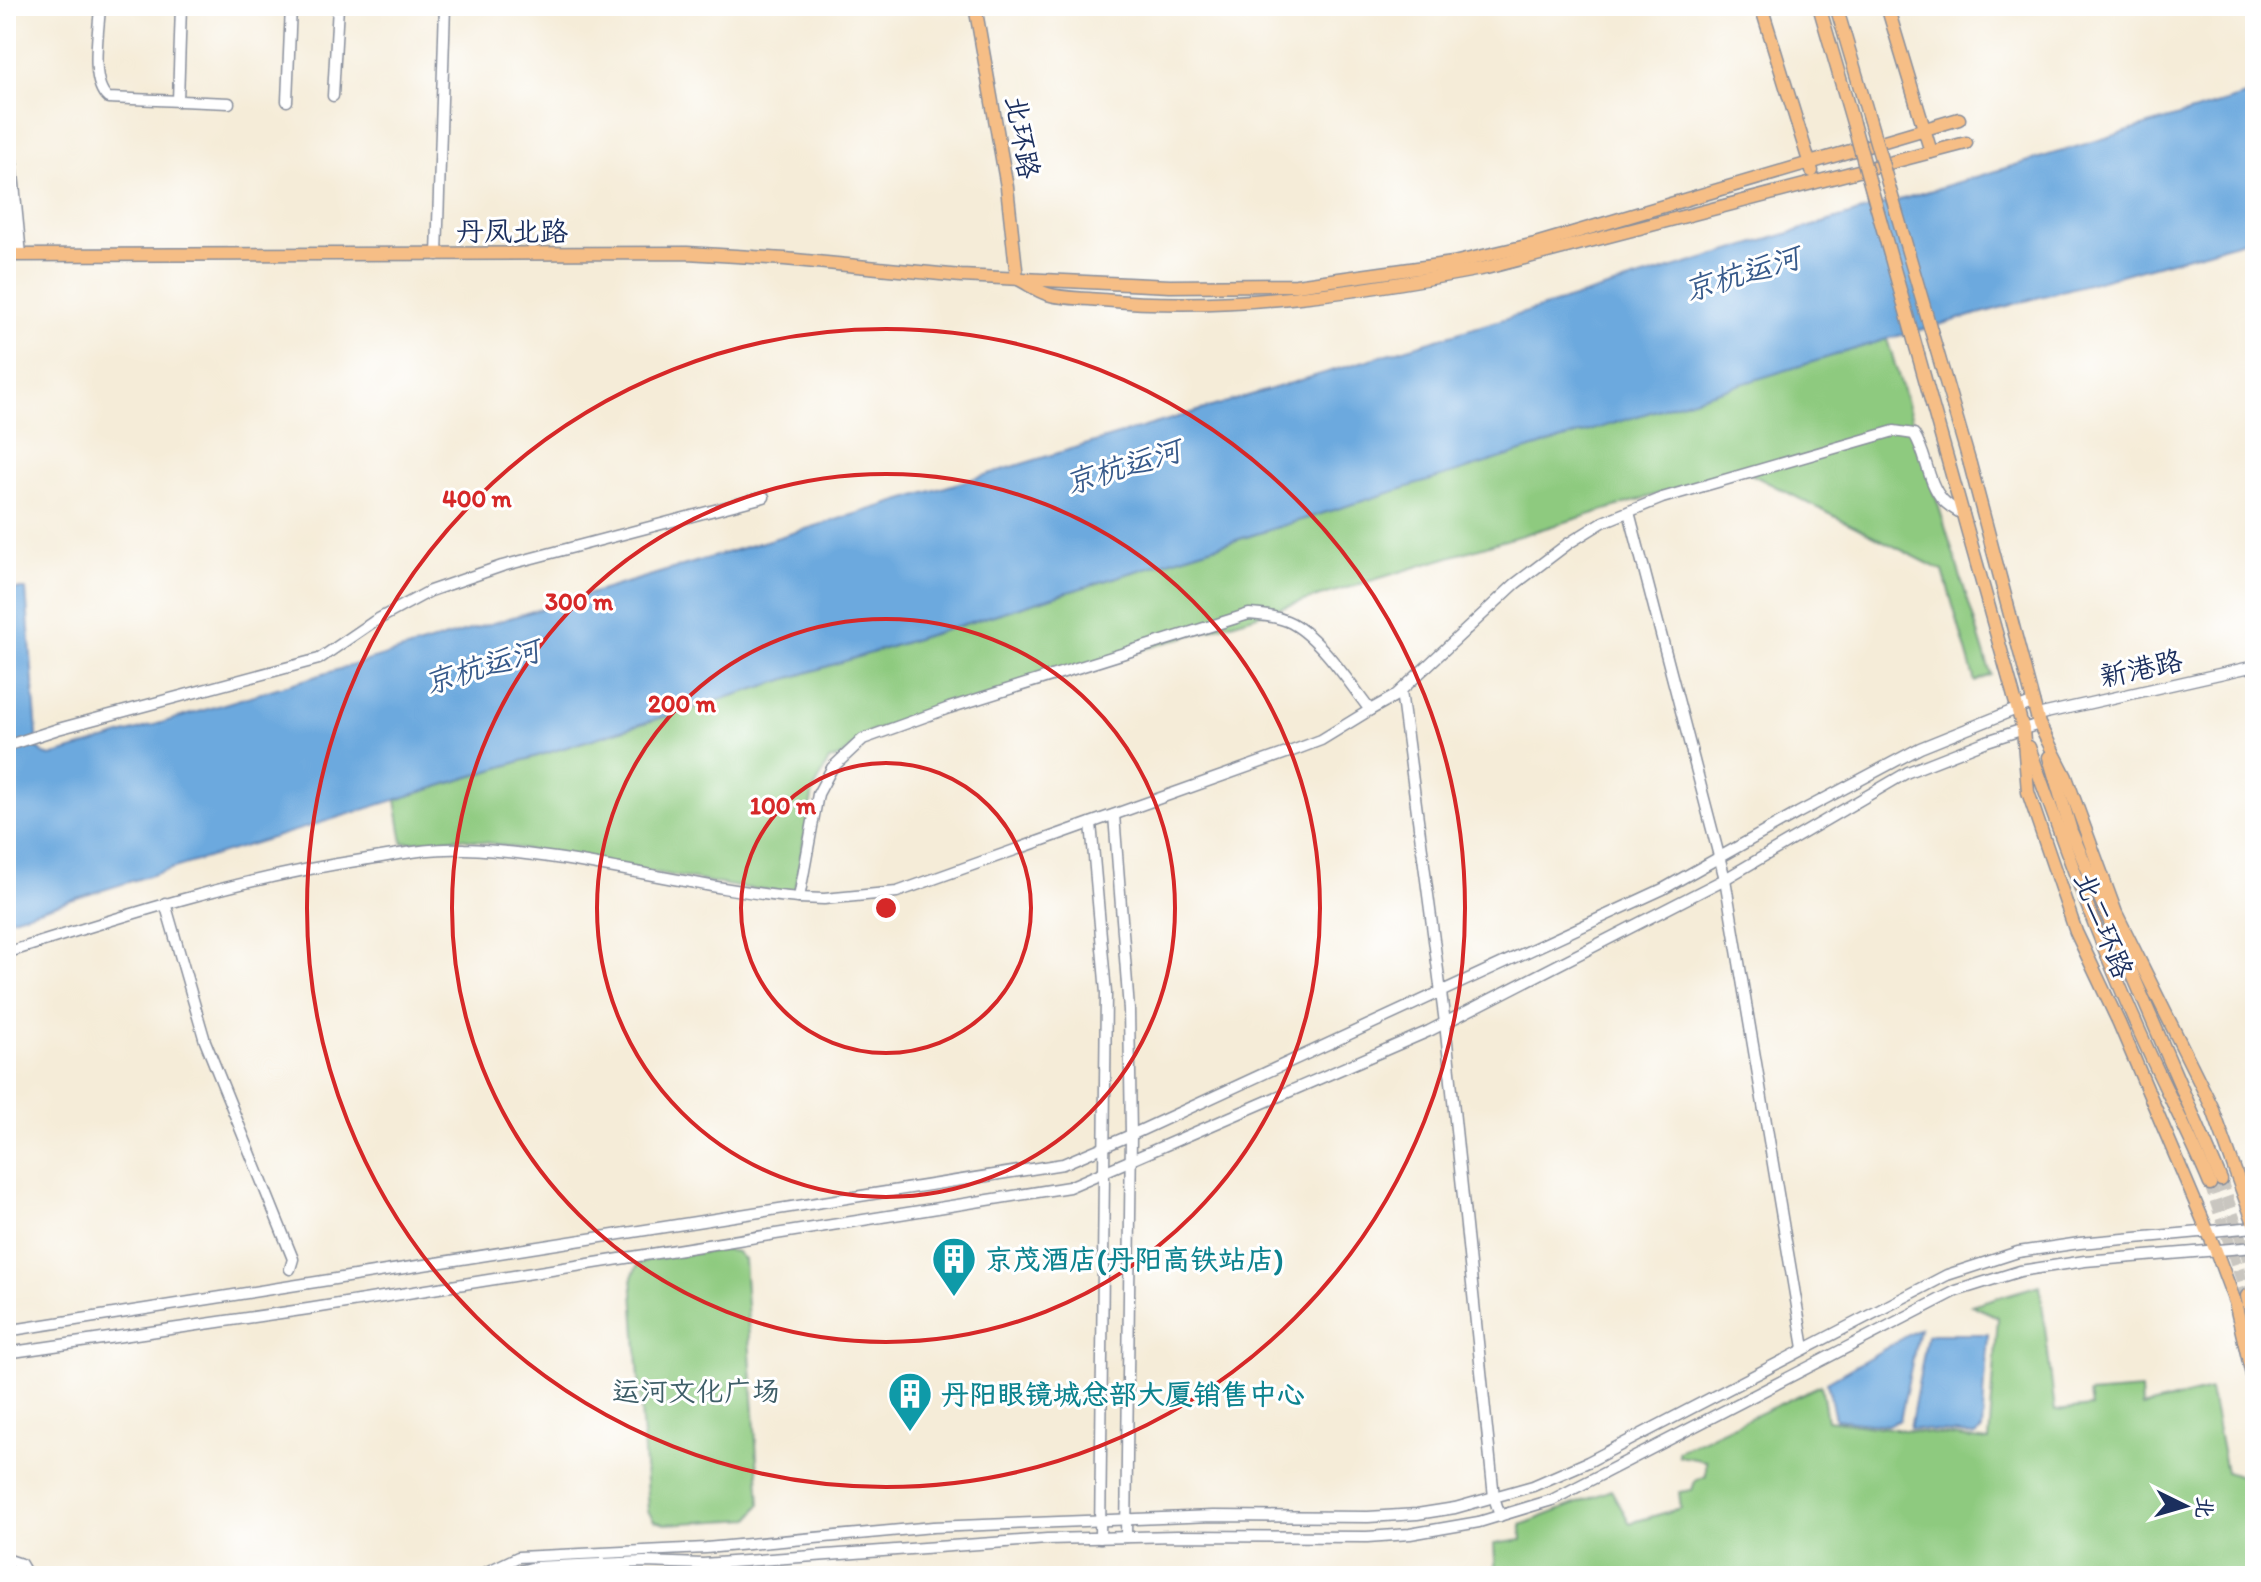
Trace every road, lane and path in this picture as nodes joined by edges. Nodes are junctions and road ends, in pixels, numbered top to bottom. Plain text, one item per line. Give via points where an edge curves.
1 (8, 6) edge
2 (100, 6) edge
3 (181, 6) edge
4 (291, 6) edge
5 (338, 6) edge
6 (445, 6) edge
7 (975, 6) edge
8 (1761, 6) edge
9 (1819, 6) edge
10 (1836, 6) edge
11 (1887, 6) edge
12 (6, 67) edge
13 (333, 96) dead end
14 (178, 101) junction
15 (287, 101) dead end
16 (6, 103) edge
17 (229, 103) dead end
18 (1959, 119) dead end
19 (1924, 129) junction
20 (1966, 143) dead end
21 (1931, 152) junction
22 (1809, 163) junction
23 (1815, 182) junction
24 (6, 255) edge
25 (21, 255) junction
26 (437, 255) junction
27 (1017, 278) junction
28 (764, 497) dead end
29 (1629, 512) junction
30 (1964, 515) junction
31 (2255, 666) edge
32 (1401, 691) junction
33 (2017, 709) junction
34 (1370, 710) junction
35 (2037, 714) junction
36 (2023, 729) junction
37 (6, 746) edge
38 (1114, 815) junction
39 (1091, 823) junction
40 (1719, 858) junction
41 (1725, 879) junction
42 (799, 898) junction
43 (165, 903) junction
44 (6, 953) edge
45 (1441, 991) junction
46 (1445, 1023) junction
47 (1131, 1135) junction
48 (1105, 1146) junction
49 (1131, 1160) junction
50 (1105, 1172) junction
51 (2255, 1226) edge
52 (2208, 1233) junction
53 (2255, 1247) edge
54 (2216, 1251) junction
55 (290, 1269) dead end
56 (2247, 1296) dead end
57 (2255, 1329) edge
58 (6, 1331) edge
59 (1804, 1348) junction
60 (6, 1353) edge
61 (2255, 1388) edge
62 (1494, 1497) junction
63 (1500, 1516) junction
64 (1126, 1520) junction
65 (1100, 1521) junction
66 (1126, 1537) junction
67 (1100, 1538) junction
68 (6, 1559) edge
69 (28, 1576) edge
70 (478, 1576) edge
71 (501, 1576) edge

1 - 12 street
2 - 14 street via 97,76 102,93 108,98
3 - 14 street
4 - 15 street
5 - 13 street
6 - 26 street
7 - 27 main road, 北环路 via 1007,187
8 - 22 main road
9 - 30 main road, 北二环路, bridge
10 - 35 main road, 北二环路, bridge
11 - 19 main road
14 - 17 street
16 - 25 street
18 - 19 main road, 丹凤北路
19 - 21 main road
19 - 22 main road, 丹凤北路
20 - 21 main road
21 - 23 main road
22 - 23 main road
22 - 27 main road, 丹凤北路 via 1535,244 1381,274 1296,285
23 - 27 main road via 1486,268 1315,296 1131,303 1046,294
24 - 25 main road, 丹凤北路
25 - 26 main road, 丹凤北路
26 - 27 main road, 丹凤北路 via 687,253
28 - 37 street via 502,566 430,591 319,659
29 - 30 street via 1894,431 1914,434 1934,488
29 - 32 street via 1603,522 1540,564
29 - 40 street
30 - 33 main road, 北二环路
31 - 35 street, 新港路
32 - 34 street
32 - 45 street
33 - 35 street
33 - 36 main road, 北二环路
33 - 40 street via 1920,748
34 - 38 street via 1321,740
34 - 42 street via 1307,634 1290,622 1249,614 949,708 863,739 832,768 818,794
35 - 36 street
35 - 36 main road via 2071,831 2215,1182 2138,1028
35 - 51 main road, 北二环路 via 2116,913 2212,1107
36 - 41 street via 1908,772
36 - 52 main road, 北二环路 via 2028,792 2076,932
38 - 39 street
38 - 47 street via 1129,1010
39 - 42 street via 897,892
39 - 48 street via 1106,993
40 - 41 street
40 - 45 street
41 - 46 street
41 - 59 street
42 - 43 street via 568,860 439,849 297,869
43 - 44 street
43 - 55 street via 205,1041 293,1259
45 - 46 street
45 - 47 street
46 - 49 street
46 - 62 street
47 - 48 street
47 - 49 street
48 - 50 street
48 - 58 street via 1063,1164
49 - 50 street
49 - 64 street
50 - 60 street via 1069,1187
50 - 65 street
51 - 52 street
52 - 54 main road, 北二环路
52 - 59 street via 2018,1252 1947,1275
53 - 54 street
54 - 61 main road, 北二环路 via 2235,1302
54 - 63 street via 2033,1269 1956,1291 1552,1500
56 - 57 main road
59 - 62 street via 1588,1462
62 - 63 street
62 - 64 street via 1417,1514
63 - 66 street via 1367,1537
64 - 65 street
64 - 66 street
65 - 67 street
65 - 70 street via 933,1527 706,1548 518,1557
66 - 67 street
67 - 71 street via 703,1564 535,1567
68 - 69 street via 21,1564

